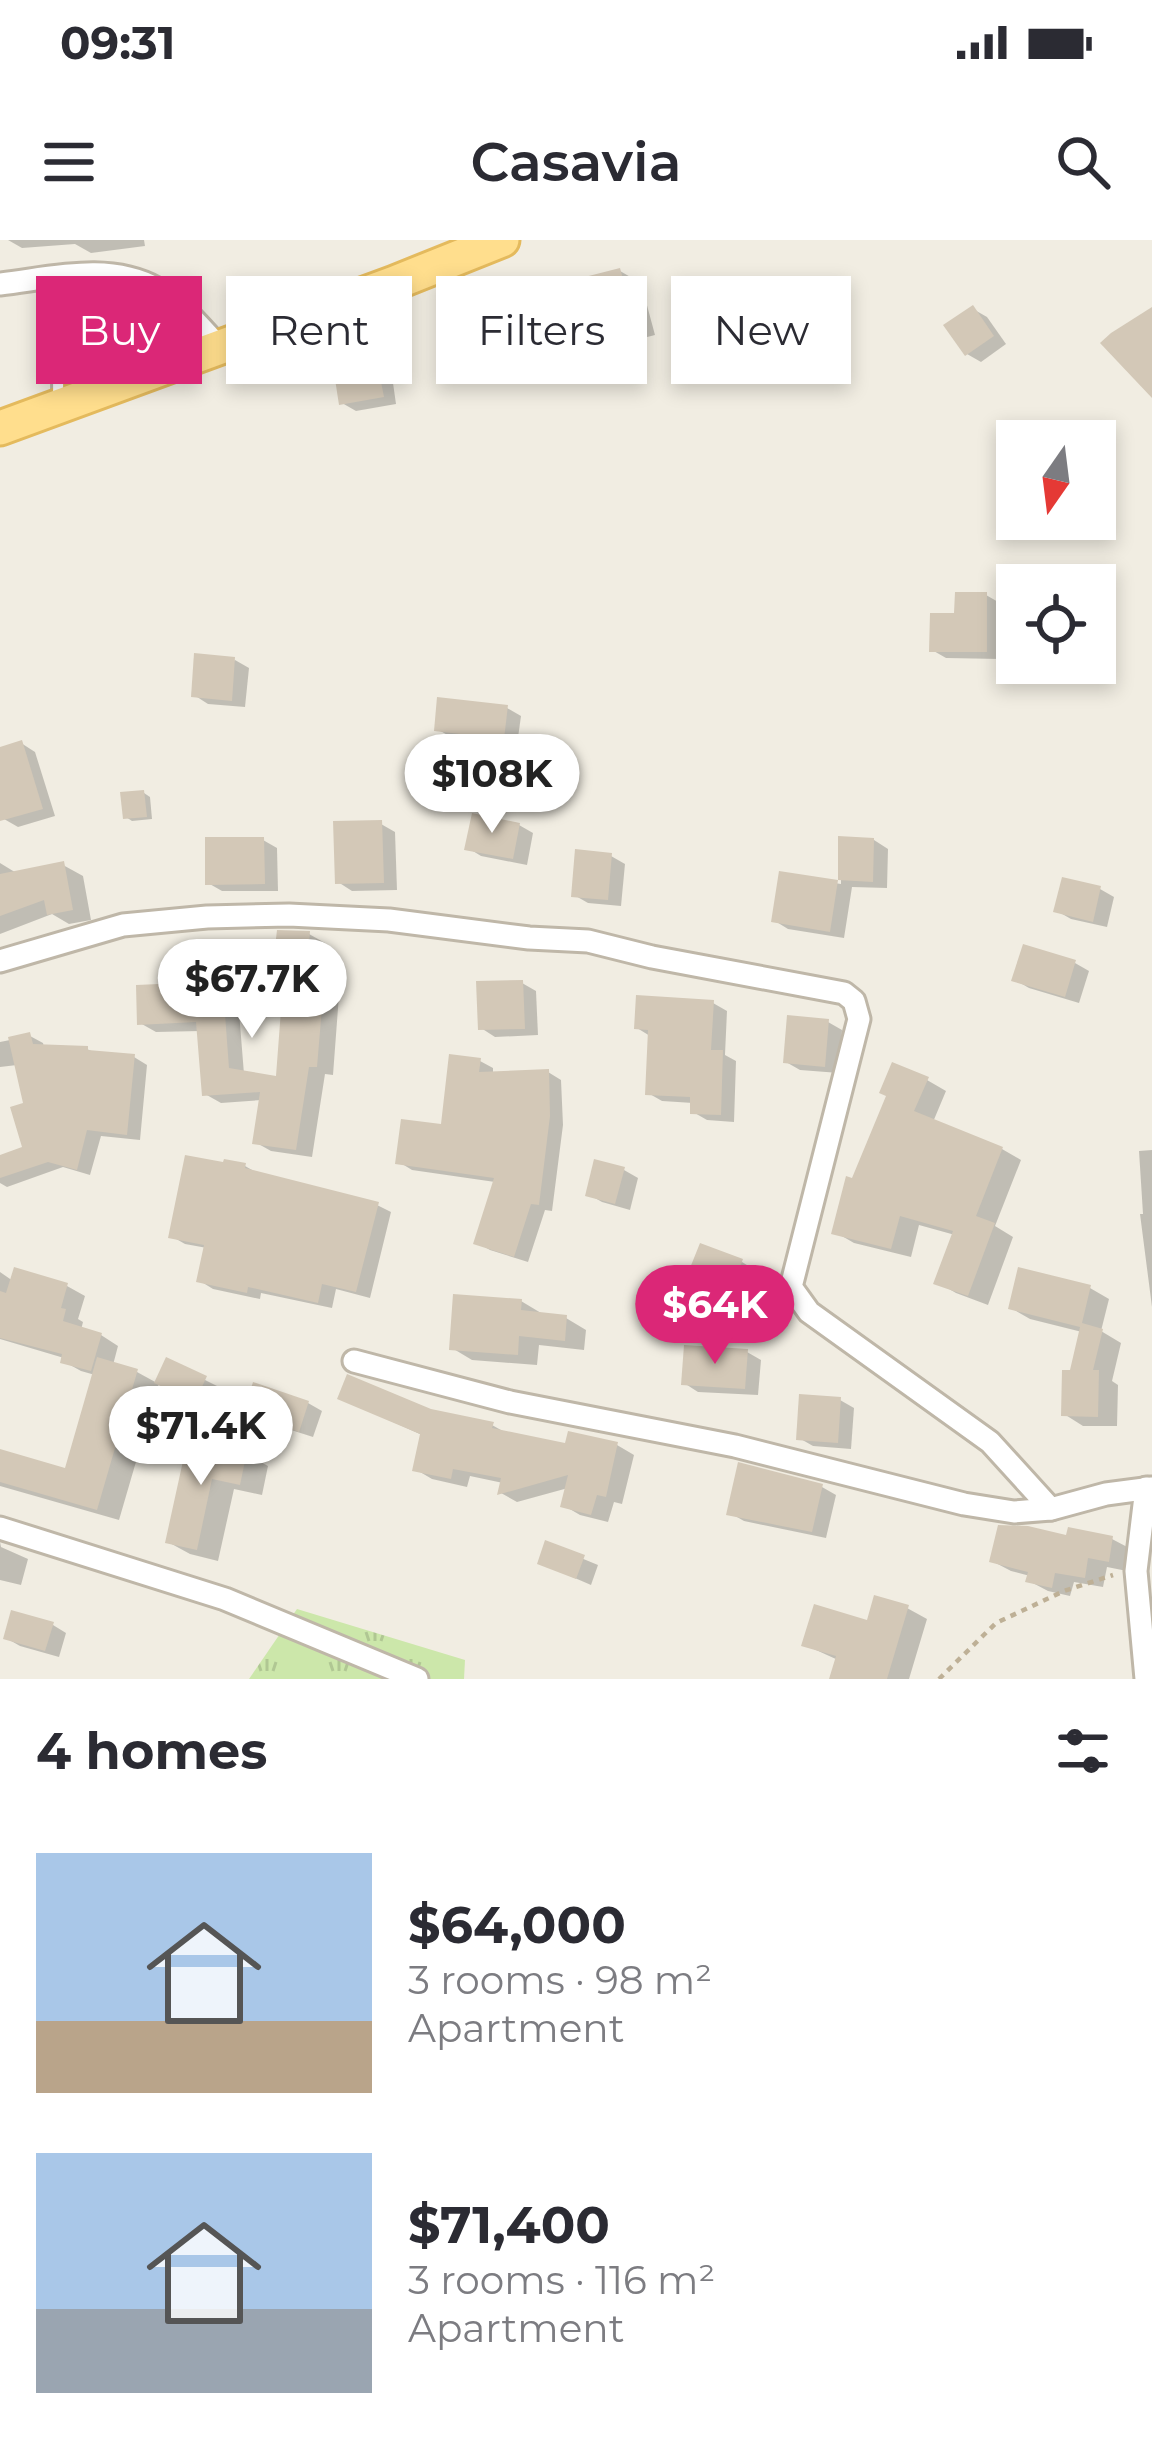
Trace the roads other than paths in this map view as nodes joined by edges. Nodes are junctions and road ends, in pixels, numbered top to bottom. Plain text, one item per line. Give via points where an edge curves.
1 (502, 240) edge
2 (65, 276) edge
3 (126, 276) edge
4 (36, 280) edge
5 (0, 284) edge
6 (202, 330) edge
7 (218, 347) junction
8 (59, 384) edge
9 (58, 406) junction
10 (0, 428) edge
11 (0, 961) edge
12 (354, 1361) dead end
13 (1149, 1488) edge
14 (1051, 1509) junction
15 (0, 1528) edge
16 (417, 1679) edge
17 (1146, 1679) edge

1 - 7 main road
2 - 3 street
4 - 5 street
6 - 7 street
7 - 9 main road
8 - 9 lane
9 - 10 main road
11 - 14 street via 123,925 289,915 588,940 844,993 859,1018 791,1287 809,1312 990,1442
12 - 14 street via 964,1504
13 - 14 street
13 - 17 street via 1136,1571
15 - 16 street via 225,1599

